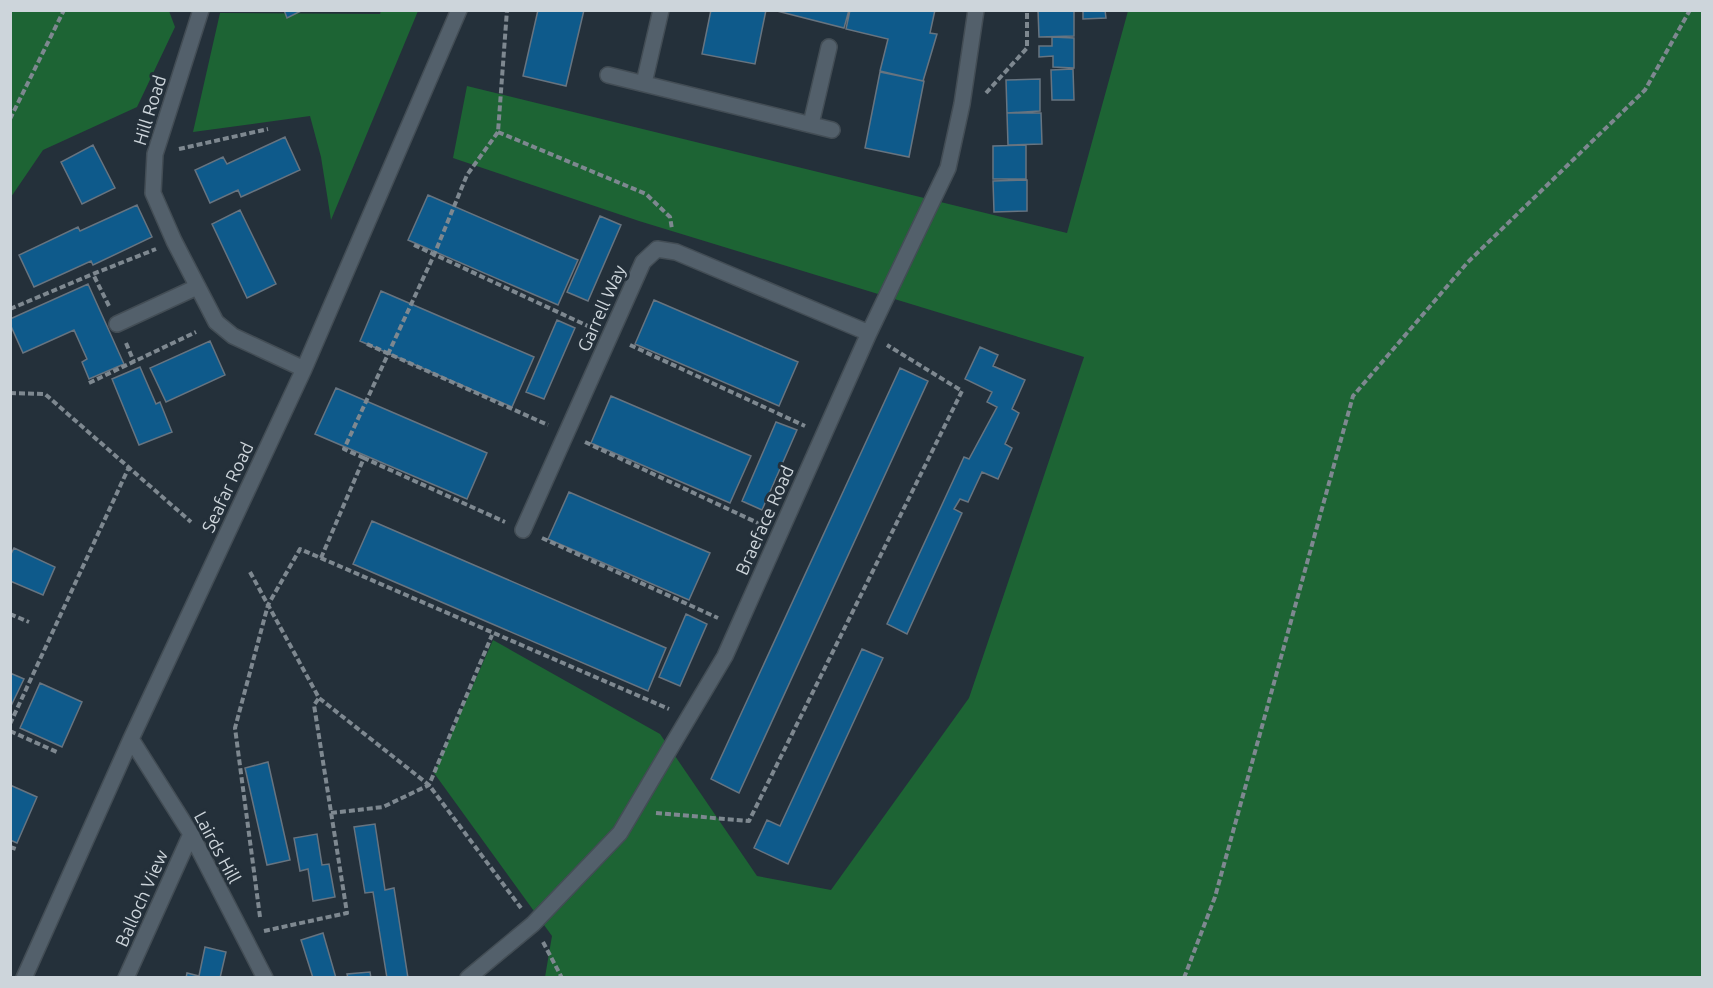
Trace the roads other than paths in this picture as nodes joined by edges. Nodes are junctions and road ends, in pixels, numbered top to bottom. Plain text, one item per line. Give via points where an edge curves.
1 (201, 10) edge
2 (459, 10) edge
3 (661, 10) edge
4 (976, 10) edge
5 (829, 47) dead end
6 (608, 75) dead end
7 (644, 83) junction
8 (811, 124) junction
9 (832, 130) dead end
10 (197, 287) junction
11 (117, 324) road end
12 (868, 333) junction
13 (304, 369) junction
14 (523, 530) dead end
15 (131, 739) junction
16 (191, 834) junction
17 (24, 978) edge
18 (126, 978) edge
19 (265, 978) edge
20 (468, 978) edge

1 - 10 street, Hill Road via 155,154 153,193
2 - 13 street, Seafar Road
3 - 7 street
4 - 12 street, Braeface Road via 948,168
5 - 8 street
6 - 7 street
7 - 8 street
8 - 9 street
10 - 11 street
10 - 13 street, Hill Road via 216,322 233,336
12 - 14 street, Garrell Way via 676,252 657,249 643,262
12 - 20 street, Braeface Road via 725,656 620,833 533,924
13 - 15 street, Seafar Road
15 - 16 street, Lairds Hill
15 - 17 street, Seafar Road
16 - 18 street, Balloch View
16 - 19 street, Lairds Hill

